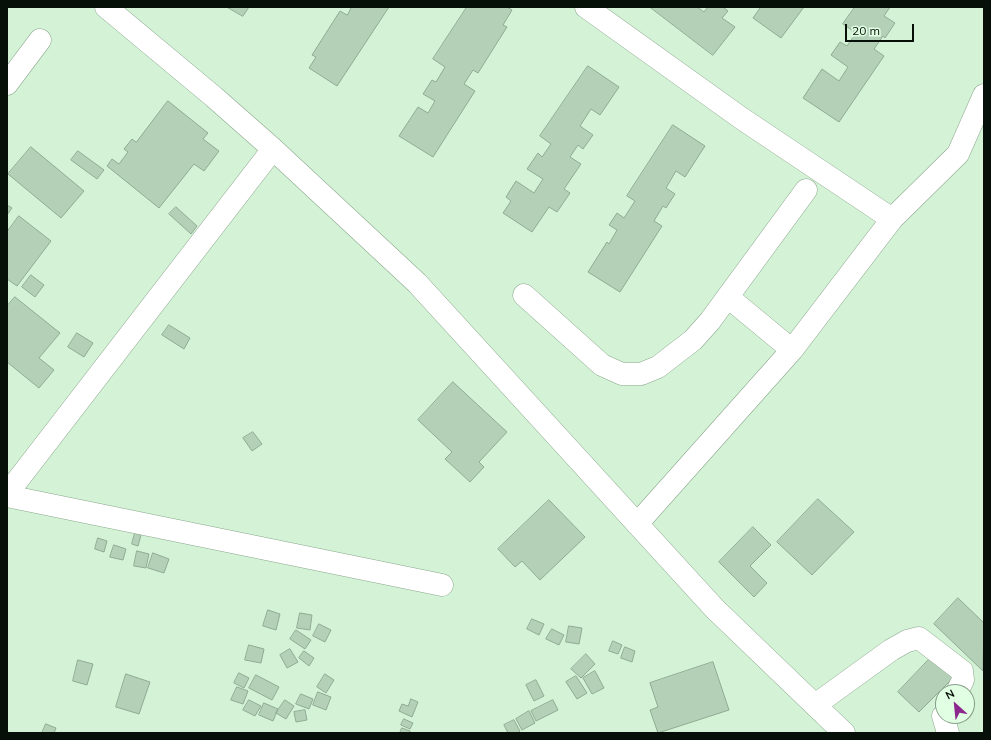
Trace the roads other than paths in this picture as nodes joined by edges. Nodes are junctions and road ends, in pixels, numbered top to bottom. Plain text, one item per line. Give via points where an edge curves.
1 (106, 7) edge
2 (586, 7) edge
3 (40, 40) dead end
4 (7, 84) edge
5 (984, 95) edge
6 (273, 149) junction
7 (806, 190) dead end
8 (892, 219) junction
9 (524, 295) dead end
10 (728, 297) junction
11 (792, 350) junction
12 (7, 495) edge
13 (637, 524) junction
14 (442, 585) dead end
15 (961, 684) edge
16 (815, 705) junction
17 (844, 733) edge

1 - 6 street
2 - 8 street via 741,118
3 - 4 street
5 - 8 street via 958,154
6 - 12 street
6 - 13 street via 417,283
7 - 10 street
8 - 11 street
9 - 10 street via 602,365 622,374 641,374 658,367 693,340
10 - 11 street
11 - 13 street
12 - 14 street
13 - 16 street via 715,609
15 - 16 street via 962,671 919,638 907,640 891,650
16 - 17 street

